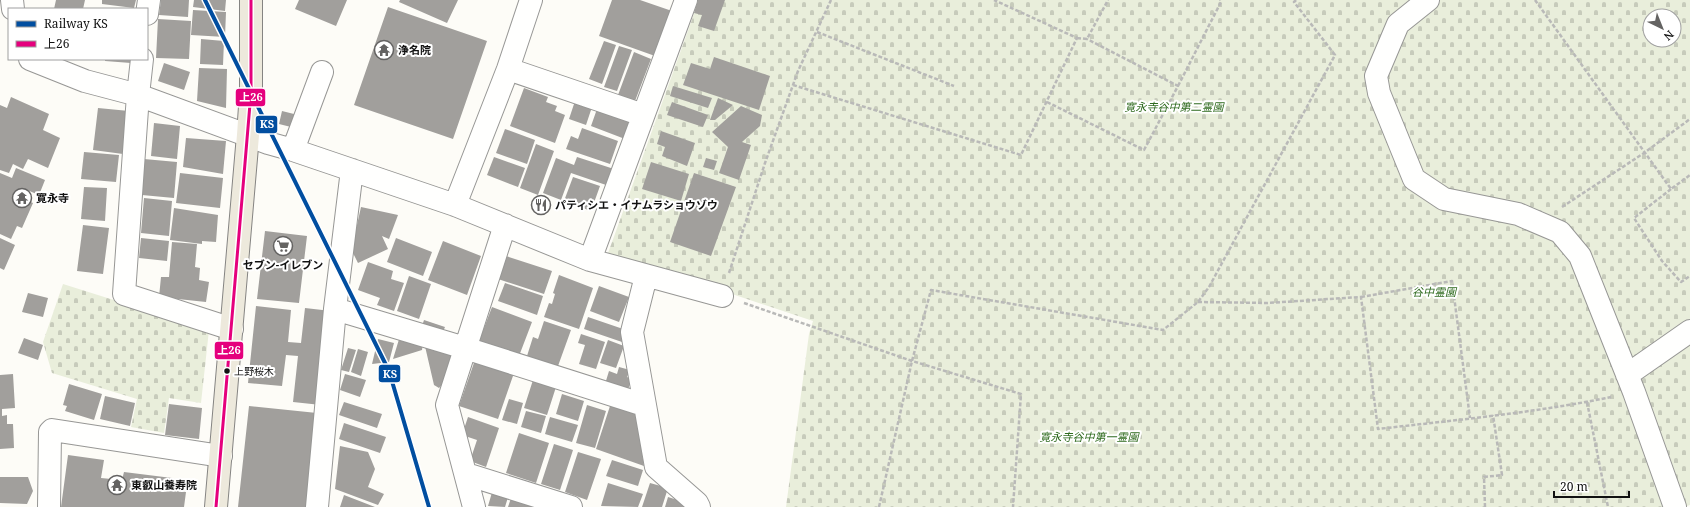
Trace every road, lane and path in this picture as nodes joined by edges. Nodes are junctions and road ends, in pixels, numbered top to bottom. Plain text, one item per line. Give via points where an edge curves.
1 (250, 0) edge
2 (531, 0) edge
3 (831, 0) edge
4 (994, 0) edge
5 (1108, 0) edge
6 (1220, 0) edge
7 (1296, 0) edge
8 (1428, 0) edge
9 (1535, 0) edge
10 (679, 2) edge
11 (817, 32) junction
12 (1078, 38) junction
13 (1087, 38) junction
14 (32, 60) edge
15 (142, 60) edge
16 (508, 69) junction
17 (322, 72) dead end
18 (793, 85) junction
19 (954, 86) dead end
20 (1178, 86) junction
21 (138, 95) junction
22 (1047, 102) junction
23 (643, 115) junction
24 (1690, 119) edge
25 (248, 135) junction
26 (292, 150) junction
27 (1644, 153) junction
28 (352, 170) junction
29 (1690, 174) edge
30 (1671, 189) junction
31 (455, 205) junction
32 (1538, 223) junction
33 (505, 225) junction
34 (590, 260) junction
35 (646, 276) junction
36 (1690, 276) edge
37 (722, 296) junction
38 (1361, 297) junction
39 (1198, 302) junction
40 (335, 309) junction
41 (232, 329) junction
42 (1690, 331) edge
43 (465, 348) junction
44 (912, 361) junction
45 (1630, 384) junction
46 (1587, 402) junction
47 (644, 405) junction
48 (1493, 415) junction
49 (1470, 418) junction
50 (221, 456) junction
51 (466, 474) junction
52 (49, 507) edge
53 (216, 507) edge
54 (317, 507) edge
55 (474, 507) edge
56 (571, 507) edge
57 (699, 507) edge
58 (879, 507) edge
59 (1012, 507) edge
60 (1485, 507) edge
61 (1608, 507) edge
62 (1675, 507) edge

1 - 25 main road via 251,92
2 - 16 street
3 - 11 path
4 - 12 path
5 - 13 path
6 - 20 path via 1222,2
7 - 39 path via 1294,2 1335,55 1213,281
8 - 32 street via 1398,24 1376,76 1379,94 1414,179 1444,199 1518,214
9 - 27 path
10 - 23 street
11 - 18 path
11 - 19 path
12 - 13 path
12 - 22 path
13 - 20 path
14 - 21 street via 85,81
15 - 21 street
16 - 23 street
16 - 31 street
17 - 26 street
18 - 22 path via 1021,155
18 - 37 path
20 - 22 path via 1144,150
21 - 25 street
21 - 41 street via 124,294
23 - 34 street
24 - 27 path
25 - 26 street
25 - 41 main road
26 - 28 street
27 - 30 path
27 - 32 path
28 - 31 street
28 - 40 street
29 - 30 path
30 - 36 path via 1634,218 1662,260 1682,282
31 - 33 street
32 - 45 street via 1560,232 1580,256
33 - 34 street
33 - 43 street
34 - 35 street
35 - 37 street
35 - 47 street via 632,332
37 - 44 path
38 - 39 path via 1267,303
38 - 49 path via 1378,429
38 - 49 path via 1452,281
39 - 44 path via 1162,330 931,290
40 - 43 street
40 - 54 street
41 - 50 main road
42 - 45 street
43 - 47 street
43 - 51 street via 447,405
44 - 58 path
44 - 59 path via 1021,394
45 - 46 path
45 - 62 street
46 - 48 path
46 - 61 path
47 - 57 street via 656,468
48 - 49 path
48 - 60 path via 1502,475 1484,477
50 - 52 street via 52,430
50 - 53 main road
51 - 55 street
51 - 56 street

